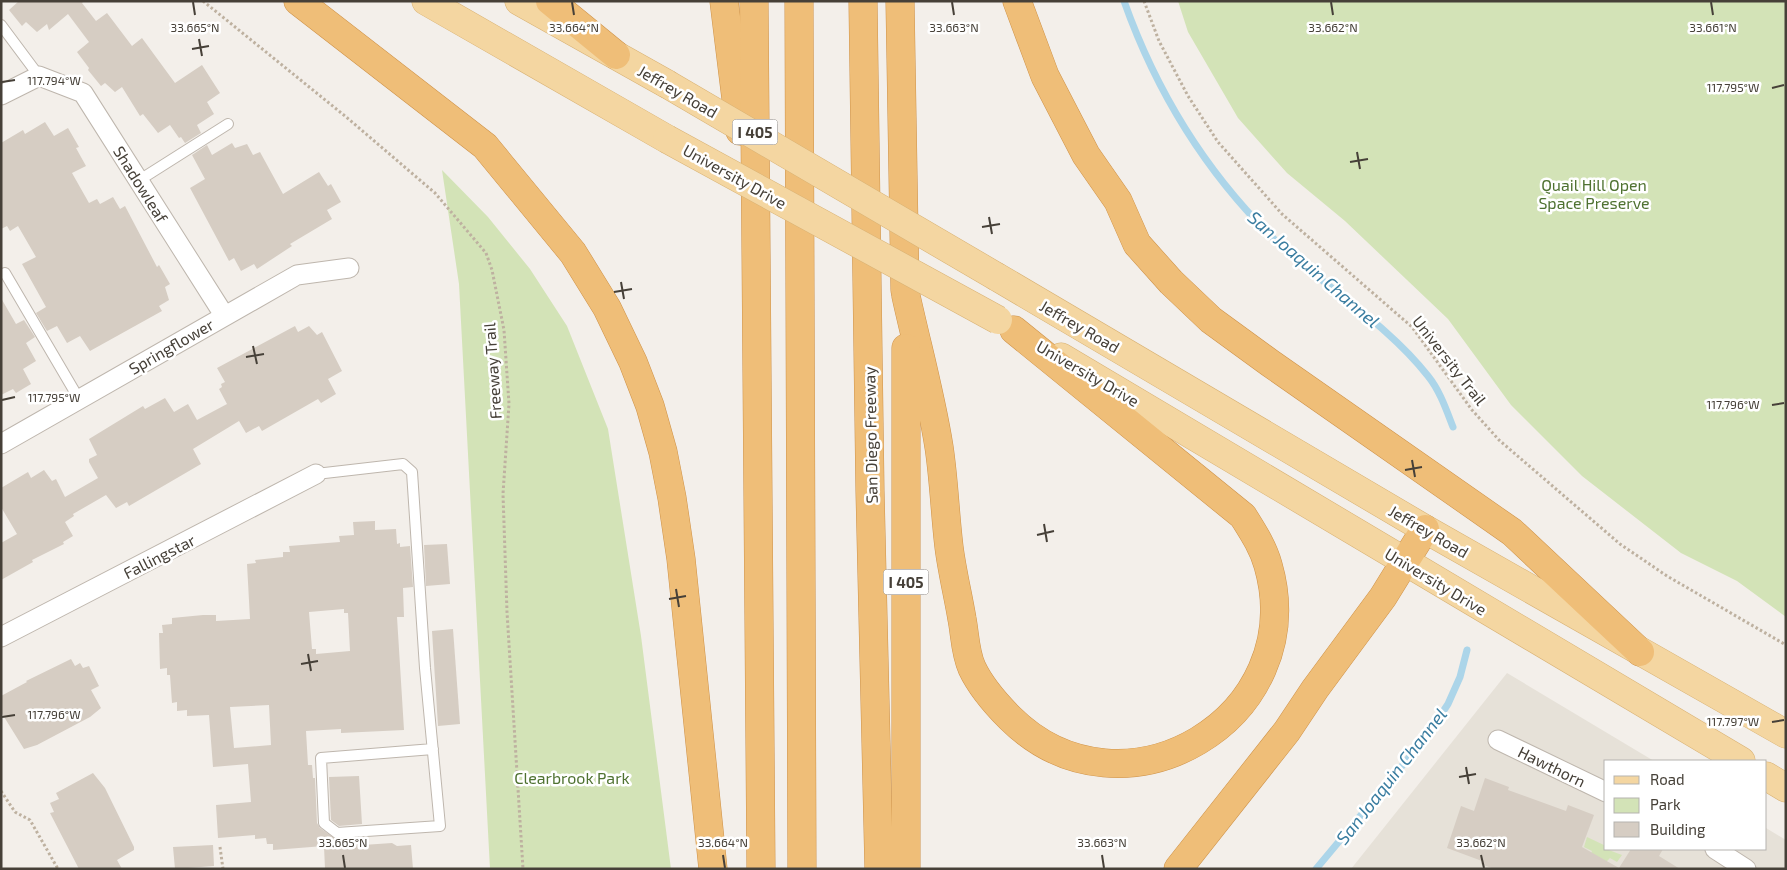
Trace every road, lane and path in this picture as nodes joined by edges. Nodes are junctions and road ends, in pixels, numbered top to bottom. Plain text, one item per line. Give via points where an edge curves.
1 (203, 1) edge
2 (298, 1) edge
3 (426, 1) edge
4 (519, 1) edge
5 (550, 1) edge
6 (724, 1) edge
7 (754, 1) edge
8 (799, 1) edge
9 (863, 1) edge
10 (900, 1) edge
11 (1017, 1) edge
12 (1144, 1) edge
13 (1, 25) edge
14 (616, 55) junction
15 (39, 76) junction
16 (1, 95) edge
17 (228, 124) dead end
18 (138, 180) junction
19 (755, 262) junction
20 (349, 268) dead end
21 (5, 273) dead end
22 (906, 296) junction
23 (224, 316) junction
24 (1006, 325) junction
25 (79, 400) junction
26 (1, 444) edge
27 (316, 474) joint
28 (1425, 529) junction
29 (1404, 563) junction
30 (1, 637) edge
31 (1786, 645) edge
32 (1640, 652) junction
33 (1786, 734) edge
34 (1498, 740) dead end
35 (433, 749) junction
36 (1739, 760) edge
37 (1767, 777) edge
38 (1786, 788) edge
39 (1, 791) edge
40 (1604, 791) edge
41 (220, 847) dead end
42 (1717, 850) edge
43 (58, 869) edge
44 (223, 869) edge
45 (523, 869) edge
46 (713, 869) edge
47 (761, 869) edge
48 (802, 869) edge
49 (879, 869) edge
50 (906, 869) edge
51 (1178, 869) edge
52 (1746, 869) edge

1 - 45 path, Freeway Trail via 435,193 486,253 504,330 510,404 503,494
2 - 46 highway via 484,146 573,253 607,308 633,362 650,406 672,498
3 - 24 main road, University Drive, bridge via 667,139
4 - 14 main road, Jeffrey Road
5 - 14 highway
6 - 19 highway
7 - 19 highway, I 405
8 - 48 highway
9 - 49 highway, San Diego Freeway
10 - 22 highway, I 405
11 - 32 highway via 1045,76 1086,155 1118,201 1137,244 1170,282 1212,320 1270,363 1512,532
12 - 31 path, University Trail via 1159,42 1218,142 1282,214 1412,327 1472,410 1499,440 1620,544
13 - 15 lane
14 - 28 main road, Jeffrey Road, bridge
15 - 16 street
15 - 18 street, Shadowleaf via 83,93
17 - 18 lane
18 - 23 street, Shadowleaf
19 - 47 highway, I 405
20 - 23 street, Springflower via 297,275
21 - 25 lane
22 - 24 highway via 939,448 949,549 971,666 983,688 1024,732 1061,753 1085,761 1135,763 1181,751 1223,724 1243,704 1257,680 1266,656 1274,612 1268,564 1243,516
22 - 50 highway, I 405
23 - 25 street, Springflower
24 - 29 main road, University Drive via 1340,521
25 - 26 street, Springflower
27 - 30 street, Fallingstar
27 - 35 lane via 403,464 412,472
28 - 29 highway
28 - 32 main road, Jeffrey Road
29 - 36 main road, University Drive
29 - 51 highway via 1383,598 1287,731
32 - 33 main road
34 - 40 street, Hawthorn
35 - 35 lane via 322,758 324,823 337,833 440,826
37 - 38 main road
39 - 43 path via 15,812 30,820
41 - 44 path
42 - 52 street

